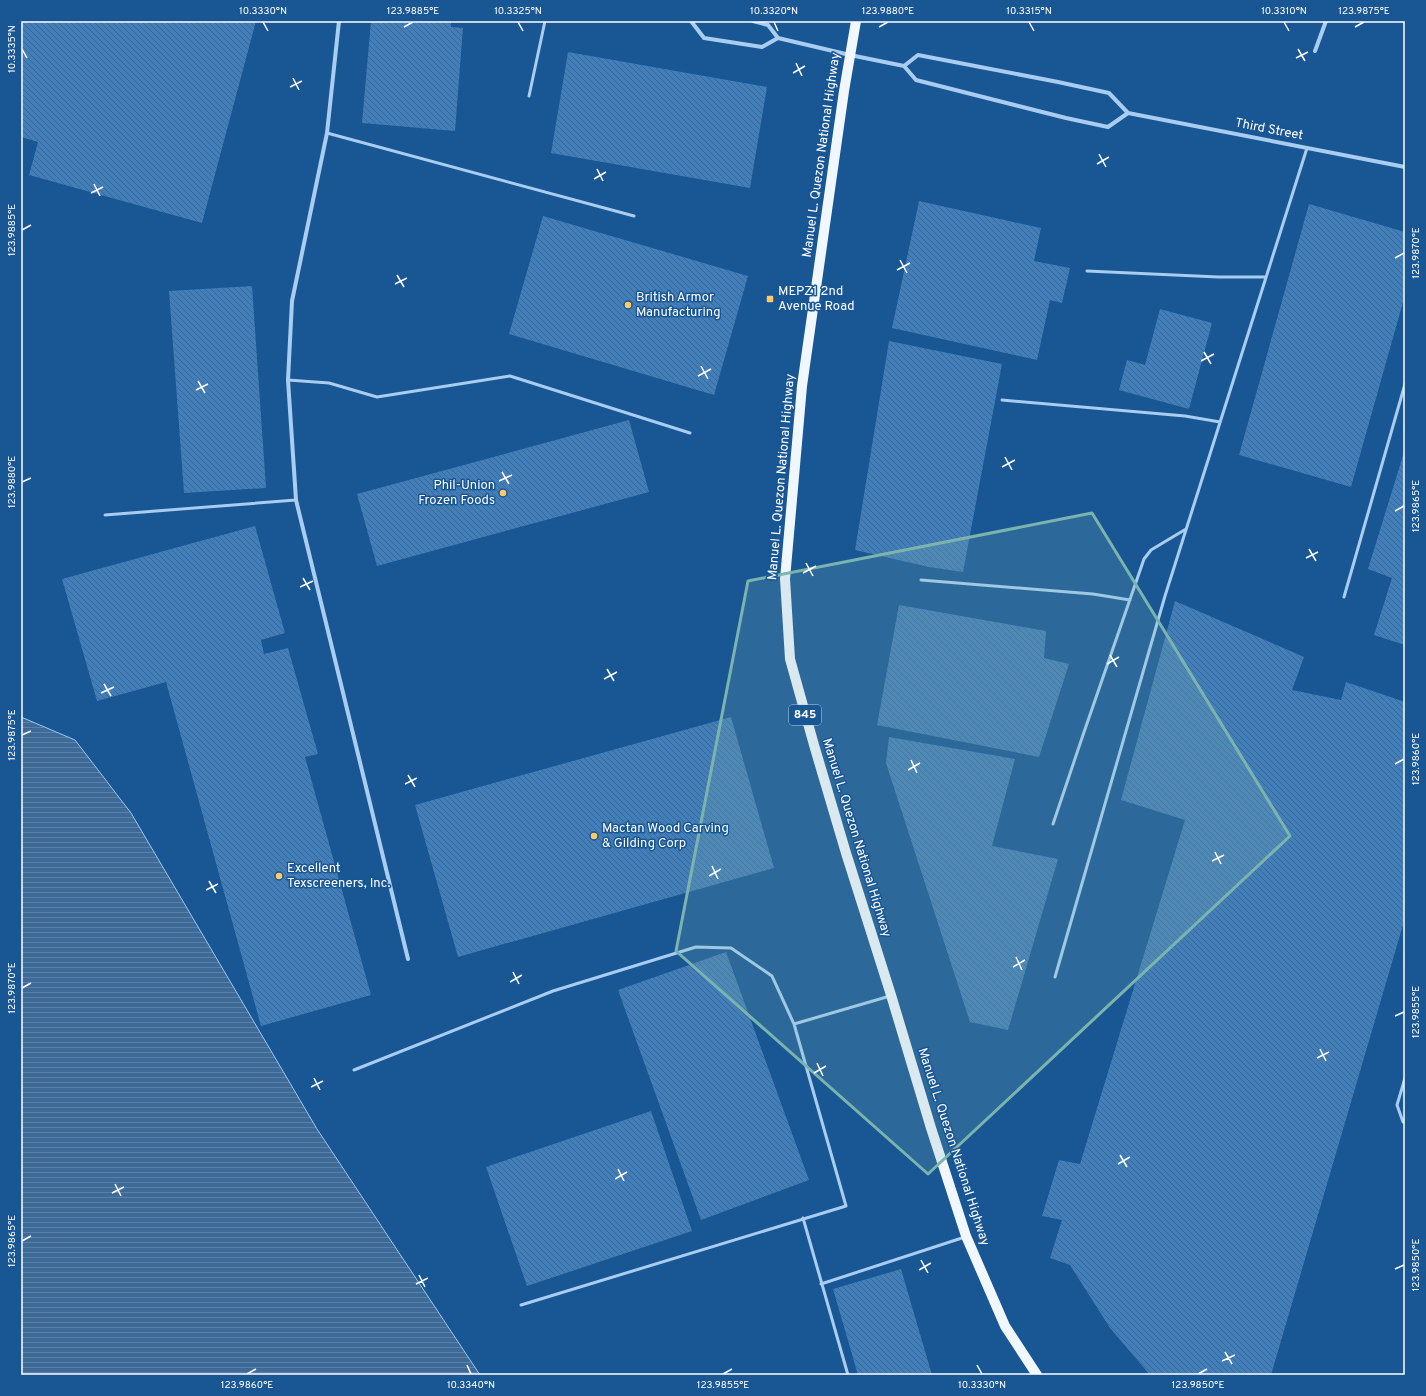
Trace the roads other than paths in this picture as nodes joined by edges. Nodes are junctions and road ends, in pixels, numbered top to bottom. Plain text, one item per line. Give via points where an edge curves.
1 (339, 21) edge
2 (545, 21) edge
3 (691, 21) edge
4 (754, 21) edge
5 (856, 21) edge
6 (1326, 21) edge
7 (778, 38) junction
8 (1315, 51) dead end
9 (850, 55) junction
10 (903, 65) junction
11 (529, 96) dead end
12 (1128, 113) junction
13 (327, 133) junction
14 (1307, 148) junction
15 (1405, 167) edge
16 (634, 216) dead end
17 (1087, 271) dead end
18 (1266, 277) junction
19 (288, 380) junction
20 (1405, 384) edge
21 (1002, 400) dead end
22 (1220, 422) junction
23 (690, 433) dead end
24 (296, 500) junction
25 (105, 515) dead end
26 (1186, 529) junction
27 (921, 580) dead end
28 (1344, 597) dead end
29 (1130, 600) junction
30 (1053, 824) dead end
31 (408, 959) dead end
32 (1056, 977) dead end
33 (891, 995) junction
34 (794, 1024) junction
35 (354, 1070) dead end
36 (1405, 1078) edge
37 (1405, 1123) edge
38 (802, 1218) junction
39 (966, 1236) junction
40 (821, 1284) junction
41 (521, 1305) dead end
42 (848, 1375) edge
43 (1037, 1375) edge

1 - 13 street
2 - 11 lane
3 - 7 street via 704,38 762,47
4 - 7 street via 768,25
5 - 9 main road, Manuel L. Quezon National Highway / 845
6 - 8 street
7 - 9 street
9 - 10 street
9 - 33 main road, Manuel L. Quezon National Highway / 845 via 802,386 785,579 790,659 818,760
10 - 12 street via 918,55 1058,82 1109,93
10 - 12 street via 916,80 1075,120 1108,126
12 - 14 street, Third Street
13 - 16 lane
13 - 19 street via 292,301
14 - 15 street, Third Street
14 - 18 lane
17 - 18 lane
18 - 22 lane
19 - 23 lane via 329,383 377,398 510,376
19 - 24 street
20 - 28 lane
21 - 22 lane via 1185,416
22 - 26 lane
24 - 25 lane
24 - 31 street
26 - 29 lane via 1151,550 1144,559
26 - 32 lane
27 - 29 lane via 1093,594
29 - 30 lane
33 - 34 lane
33 - 39 main road, Manuel L. Quezon National Highway / 845
34 - 35 lane via 772,976 731,948 696,947 553,991
34 - 38 lane via 846,1206
36 - 37 lane via 1397,1105
38 - 40 lane
38 - 41 lane
39 - 40 lane
39 - 43 main road, Manuel L. Quezon National Highway / 845 via 1005,1326
40 - 42 lane

